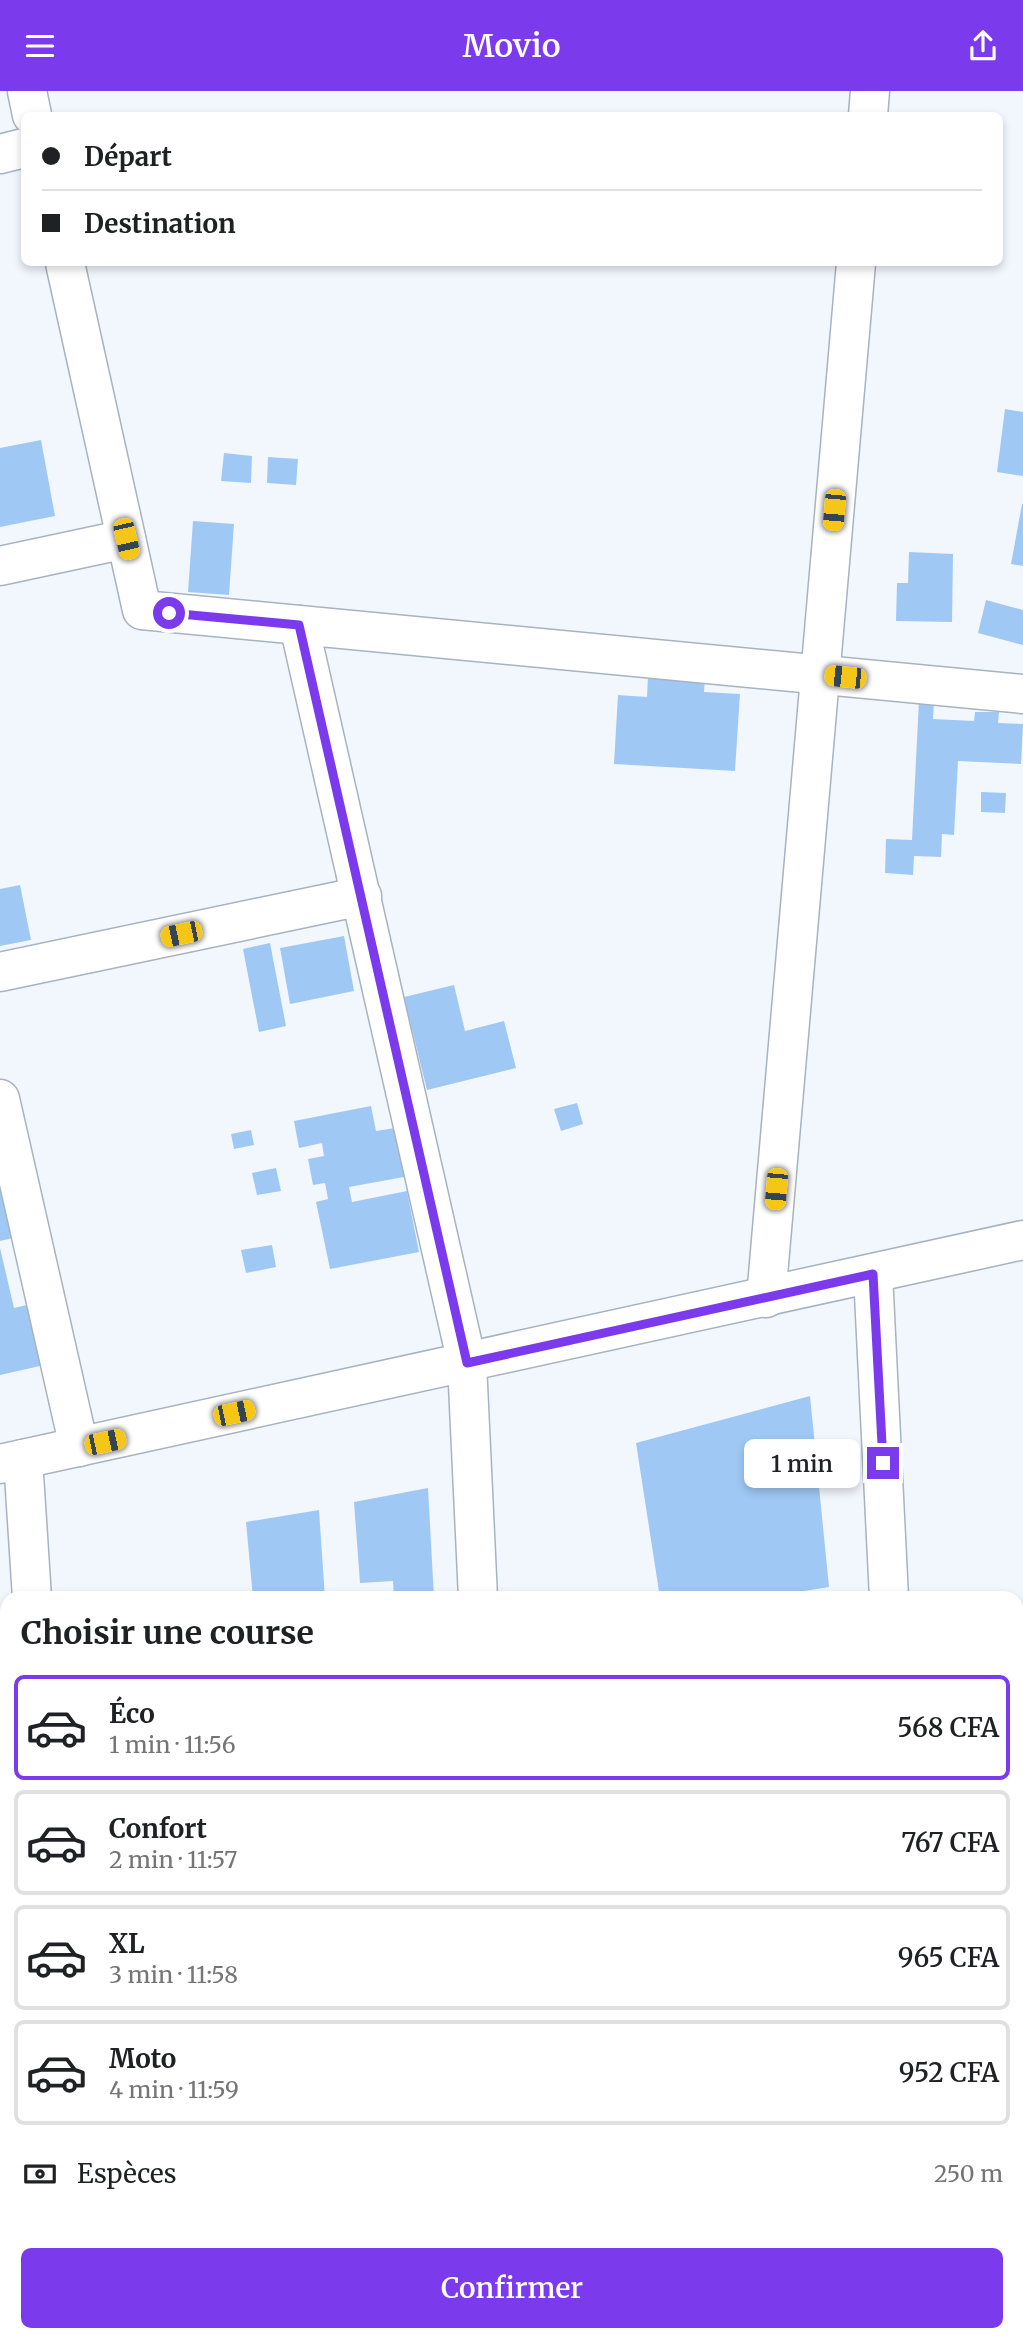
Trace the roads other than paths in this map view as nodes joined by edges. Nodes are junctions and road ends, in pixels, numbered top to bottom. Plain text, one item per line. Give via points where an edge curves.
1 (27, 91) edge
2 (870, 91) edge
3 (31, 112) edge
4 (868, 112) edge
5 (21, 149) edge
6 (0, 154) edge
7 (66, 266) edge
8 (856, 266) edge
9 (126, 539) junction
10 (0, 566) edge
11 (299, 625) junction
12 (820, 674) junction
13 (1023, 694) edge
14 (362, 896) junction
15 (0, 972) edge
16 (0, 1099) edge
17 (1023, 1240) edge
18 (873, 1274) junction
19 (766, 1298) junction
20 (467, 1363) junction
21 (79, 1447) junction
22 (12, 1462) edge
23 (31, 1591) edge
24 (478, 1591) edge
25 (889, 1591) edge

1 - 3 main road
2 - 4 main road
5 - 6 main road
7 - 9 main road
8 - 12 main road
9 - 10 main road
9 - 11 main road via 142,610
11 - 12 main road
11 - 14 main road
12 - 13 main road
12 - 19 main road
14 - 15 main road
14 - 20 main road
16 - 21 main road
17 - 18 main road
18 - 19 main road
18 - 25 main road
19 - 20 main road
20 - 21 main road
20 - 24 main road
21 - 22 main road
22 - 23 main road

